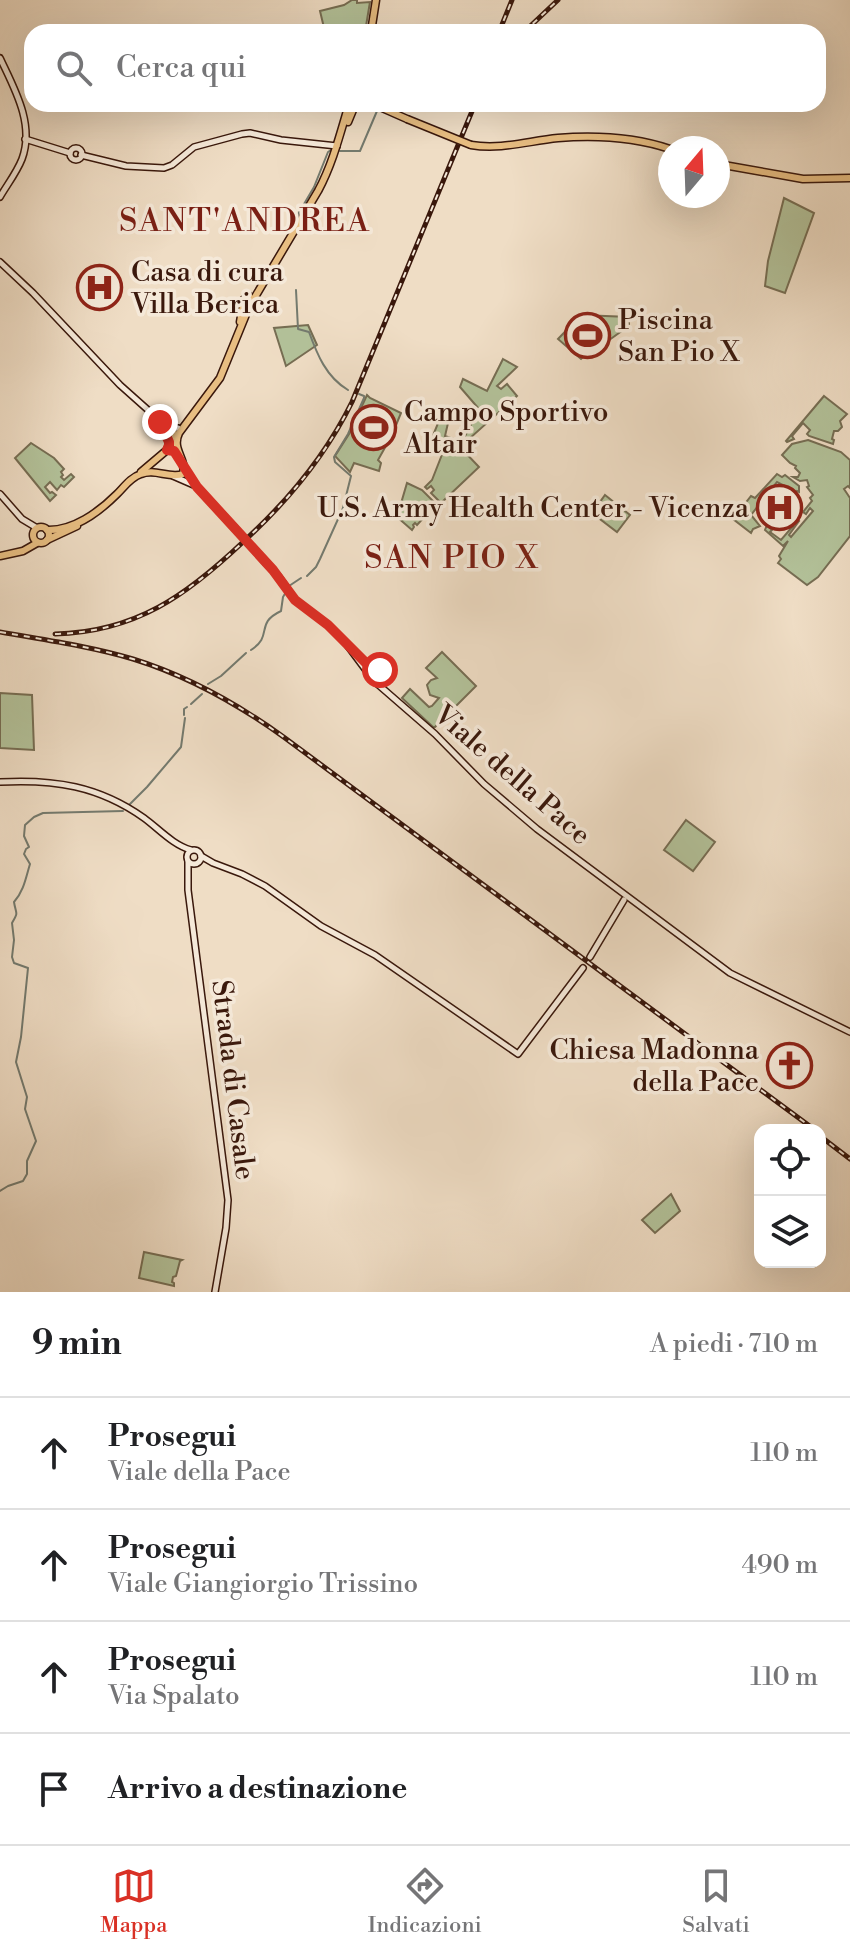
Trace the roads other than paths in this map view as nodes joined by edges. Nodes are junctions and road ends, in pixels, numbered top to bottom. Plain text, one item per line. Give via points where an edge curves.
1 (376, 0) edge
2 (372, 24) edge
3 (0, 58) edge
4 (353, 112) edge
5 (392, 112) edge
6 (25, 139) junction
7 (338, 145) junction
8 (658, 145) edge
9 (730, 166) edge
10 (850, 176) edge
11 (0, 197) edge
12 (0, 262) edge
13 (160, 422) junction
14 (177, 432) junction
15 (168, 448) junction
16 (184, 465) junction
17 (152, 468) junction
18 (173, 476) junction
19 (197, 487) junction
20 (0, 494) edge
21 (115, 496) junction
22 (37, 528) junction
23 (47, 530) junction
24 (47, 540) junction
25 (35, 541) junction
26 (0, 556) edge
27 (0, 782) edge
28 (189, 856) junction
29 (201, 856) junction
30 (197, 863) junction
31 (213, 863) junction
32 (189, 872) junction
33 (628, 900) junction
34 (590, 957) dead end
35 (583, 968) dead end
36 (850, 1032) edge
37 (215, 1292) edge

1 - 2 main road
3 - 6 street via 20,101
4 - 7 main road
5 - 8 main road, bridge via 471,145 603,137
6 - 7 street via 70,153 77,148 81,155 120,164 164,168 194,147 242,134
6 - 11 street via 23,157
7 - 14 main road via 318,191 249,302 220,378
9 - 10 main road via 803,179
12 - 13 street
13 - 14 street
13 - 15 street
14 - 15 main road
14 - 16 main road
15 - 16 main road
15 - 17 main road
16 - 18 main road via 182,475
16 - 19 street
17 - 18 main road
17 - 21 main road
18 - 19 street
19 - 33 street, Viale della Pace, bridge via 295,600 367,664 374,681 501,799
20 - 22 street
21 - 23 main road via 91,516
21 - 24 main road via 94,518
22 - 23 main road
22 - 25 main road
23 - 24 main road
24 - 25 main road
25 - 26 main road via 23,551
27 - 28 street via 50,782 87,790 130,809
28 - 29 street via 197,850
28 - 30 street
28 - 32 street, Strada di Casale
29 - 30 street
29 - 31 street
30 - 31 street
30 - 32 street
31 - 35 street via 278,894 518,1054
32 - 37 street, Strada di Casale via 228,1200
33 - 34 street
33 - 36 street, Viale della Pace via 730,973

